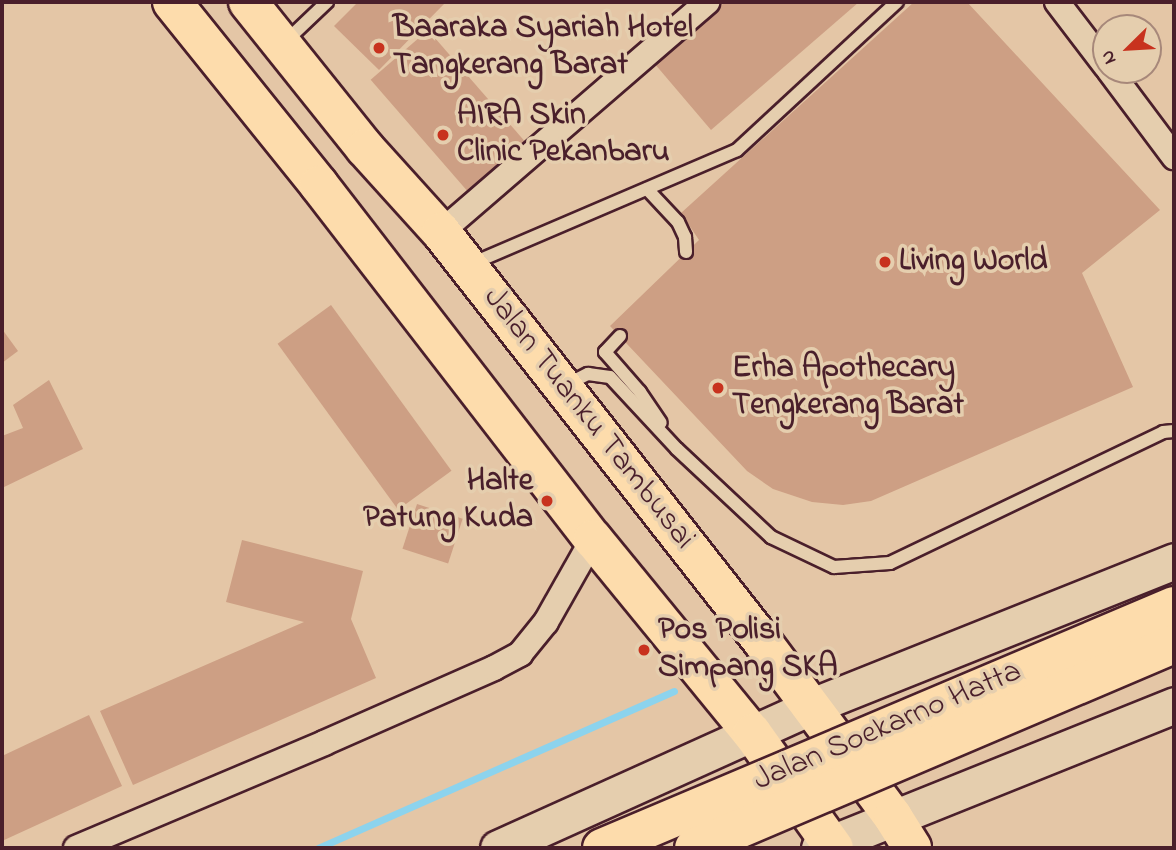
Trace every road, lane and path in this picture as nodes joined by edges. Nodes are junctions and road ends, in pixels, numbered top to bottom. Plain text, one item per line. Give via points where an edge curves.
1 (172, 2) edge
2 (248, 2) edge
3 (327, 2) edge
4 (707, 2) edge
5 (897, 2) edge
6 (1057, 2) edge
7 (282, 44) junction
8 (1092, 48) edge
9 (1119, 84) edge
10 (1174, 157) edge
11 (647, 189) junction
12 (441, 232) junction
13 (687, 252) dead end
14 (467, 266) junction
15 (620, 336) dead end
16 (562, 386) junction
17 (1174, 432) edge
18 (677, 449) junction
19 (593, 539) junction
20 (1174, 561) edge
21 (1174, 606) edge
22 (1174, 644) edge
23 (1174, 705) edge
24 (812, 706) junction
25 (752, 733) junction
26 (824, 778) junction
27 (902, 833) edge
28 (828, 847) edge
29 (76, 848) edge
30 (498, 848) edge
31 (602, 848) edge
32 (694, 848) edge

1 - 19 main road
2 - 7 main road, Jalan Tuanku Tambusai
3 - 7 lane
4 - 12 street
5 - 11 lane via 737,150
6 - 8 street
7 - 12 main road, Jalan Tuanku Tambusai via 365,148
9 - 10 street
11 - 13 lane via 678,222
11 - 14 lane
12 - 14 main road, Jalan Tuanku Tambusai
14 - 16 main road, Jalan Tuanku Tambusai
15 - 18 lane via 605,352 640,392
16 - 18 lane via 588,374 610,377
16 - 24 main road, Jalan Tuanku Tambusai
17 - 18 lane via 1163,432 890,563 834,567 771,537
19 - 25 main road
19 - 29 street via 546,622 520,654
20 - 24 street
21 - 31 main road, Jalan Soekarno Hatta, bridge
22 - 32 main road, Jalan Soekarno Hatta, bridge
23 - 27 street
24 - 25 street
24 - 26 main road
24 - 27 main road, Jalan Tuanku Tambusai
25 - 26 main road
25 - 28 main road
25 - 30 street
26 - 27 main road
26 - 28 main road
27 - 28 street

